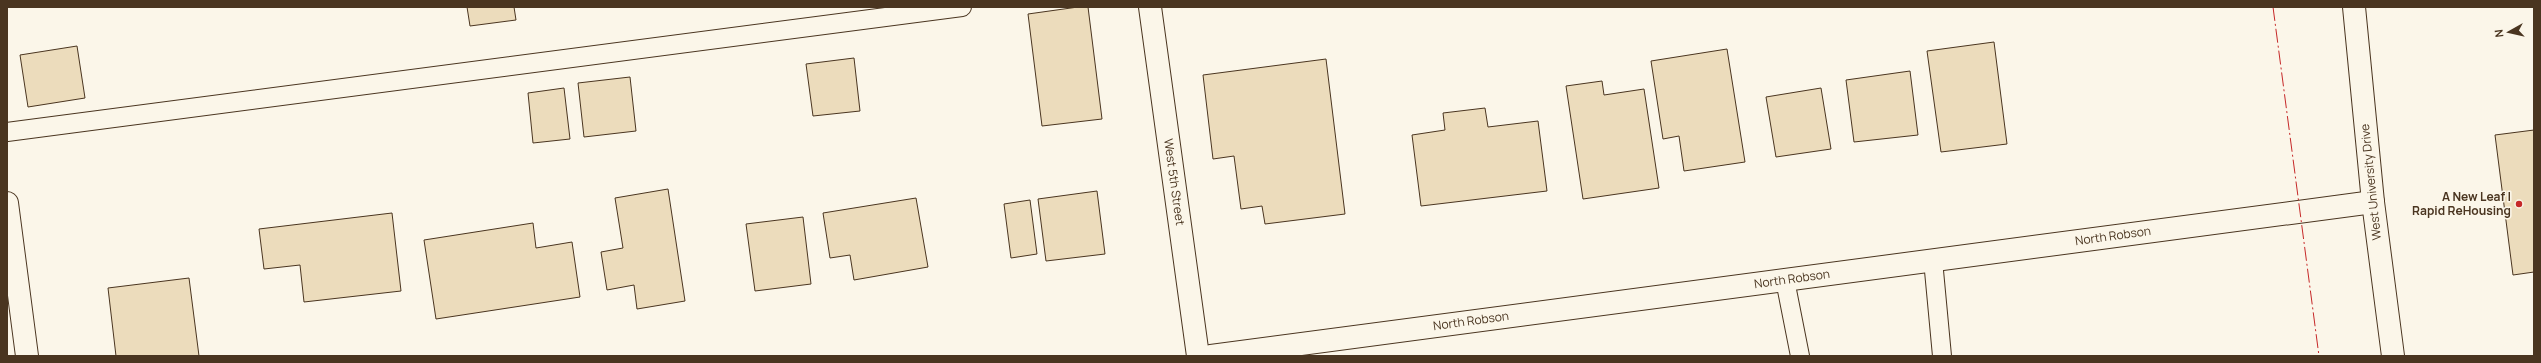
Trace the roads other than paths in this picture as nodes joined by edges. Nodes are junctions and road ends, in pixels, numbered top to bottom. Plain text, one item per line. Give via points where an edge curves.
1 (962, 7) edge
2 (1150, 7) edge
3 (2354, 7) edge
4 (7, 132) edge
5 (2373, 202) junction
6 (7, 203) edge
7 (1933, 260) junction
8 (1785, 280) junction
9 (27, 356) edge
10 (1198, 356) edge
11 (1211, 356) edge
12 (1800, 356) edge
13 (1942, 356) edge
14 (2393, 356) edge

1 - 4 lane
2 - 10 street, West 5th Street
3 - 5 street, West University Drive
5 - 7 street, North Robson
5 - 14 street, West University Drive
6 - 9 street
7 - 8 street, North Robson
7 - 13 lane
8 - 11 street, North Robson
8 - 12 lane

